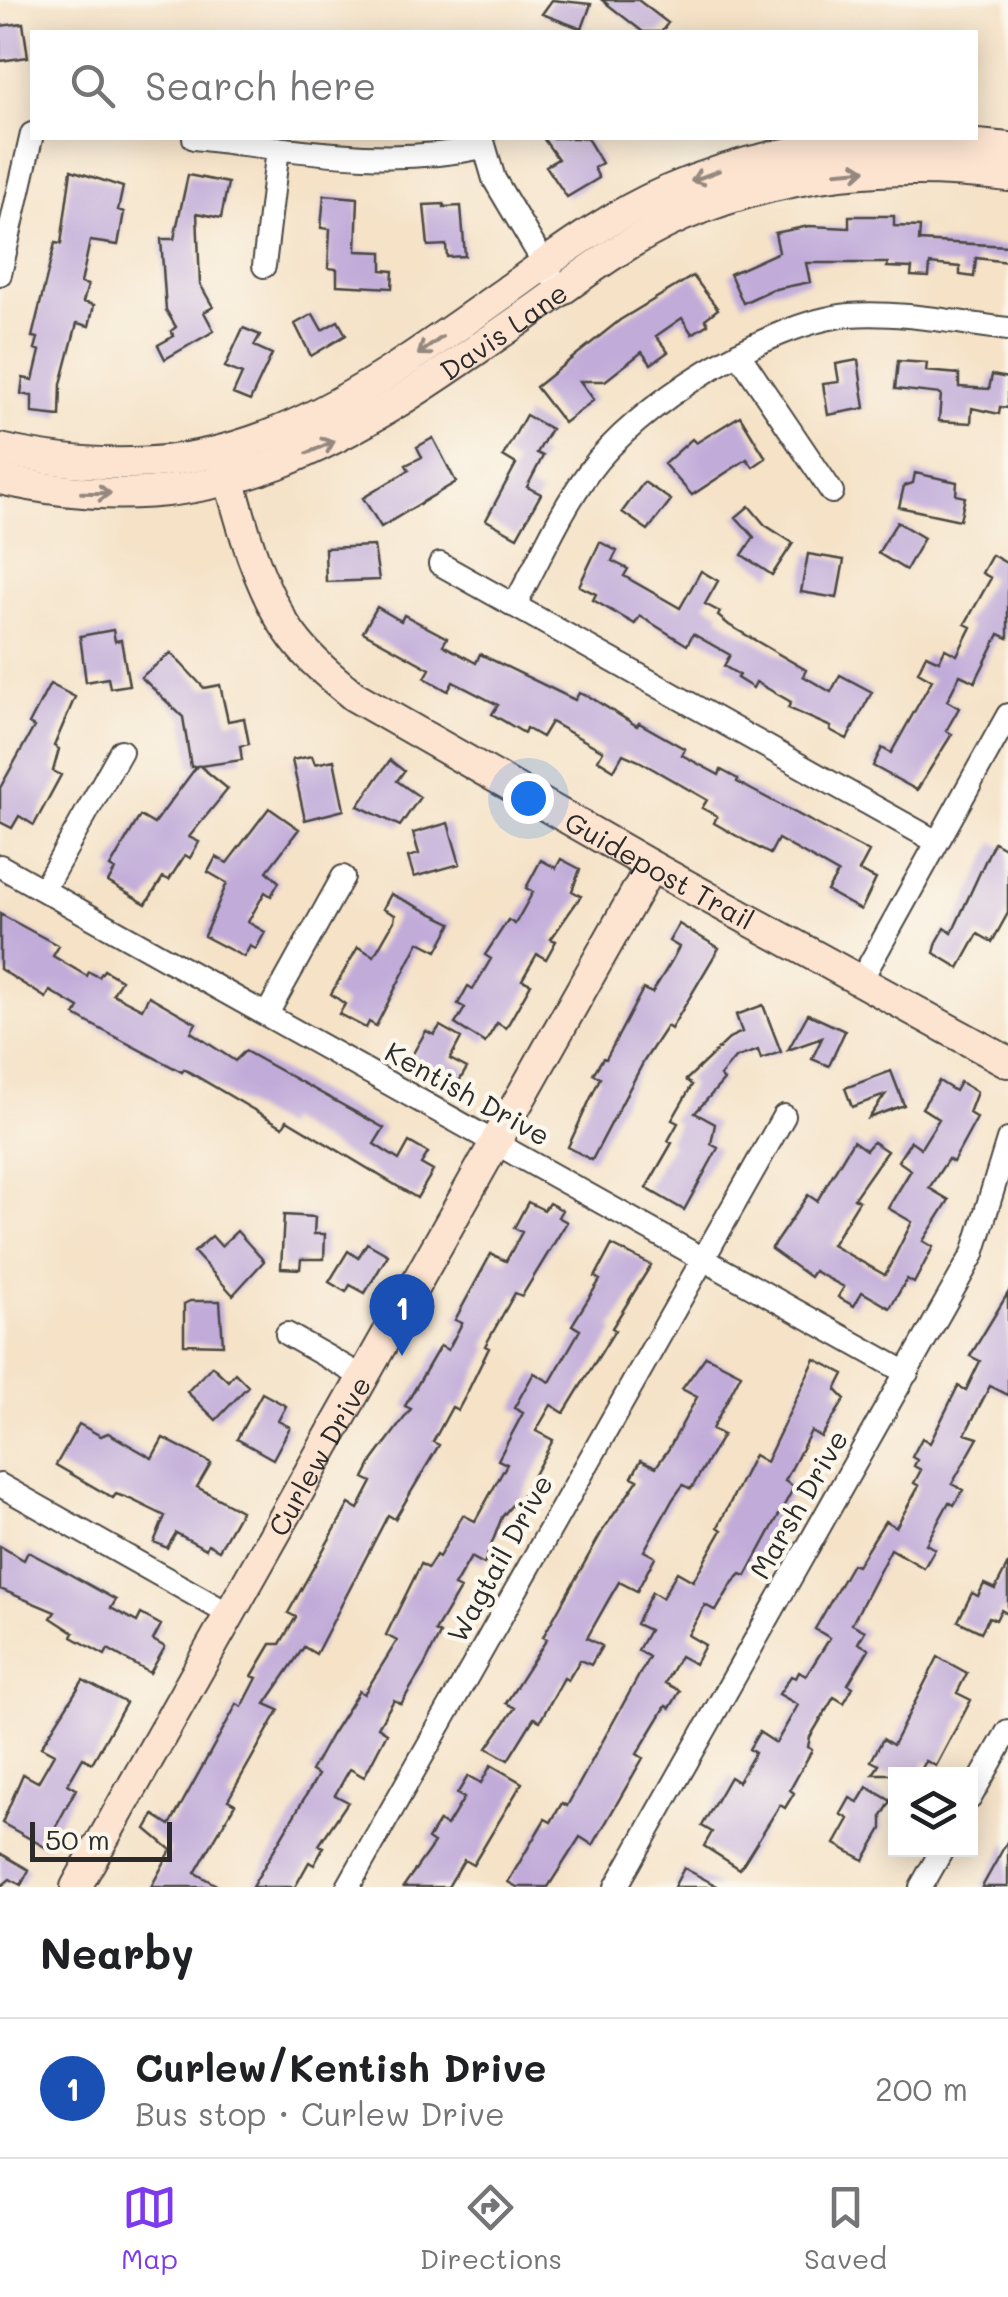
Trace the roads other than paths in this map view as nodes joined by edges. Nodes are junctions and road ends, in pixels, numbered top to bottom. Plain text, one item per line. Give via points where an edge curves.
1 (31, 140) edge
2 (211, 140) edge
3 (881, 140) edge
4 (913, 140) edge
5 (483, 142) edge
6 (278, 148) junction
7 (1008, 148) edge
8 (1008, 176) edge
9 (544, 264) junction
10 (264, 266) dead end
11 (0, 274) edge
12 (562, 290) junction
13 (1008, 329) edge
14 (738, 352) junction
15 (0, 449) edge
16 (222, 450) junction
17 (0, 479) edge
18 (230, 480) junction
19 (832, 492) dead end
20 (440, 564) dead end
21 (514, 606) junction
22 (1008, 715) edge
23 (121, 751) dead end
24 (937, 842) junction
25 (0, 866) edge
26 (651, 866) junction
27 (344, 877) dead end
28 (43, 890) junction
29 (860, 980) junction
30 (267, 1014) junction
31 (1008, 1062) edge
32 (784, 1116) dead end
33 (1008, 1140) edge
34 (495, 1143) junction
35 (703, 1258) junction
36 (287, 1334) dead end
37 (907, 1373) junction
38 (362, 1377) junction
39 (0, 1485) edge
40 (229, 1614) junction
41 (1008, 1730) edge
42 (978, 1784) edge
43 (938, 1857) edge
44 (76, 1887) edge
45 (348, 1887) edge
46 (616, 1887) edge
47 (921, 1887) edge

1 - 11 street
2 - 6 street
3 -> 9 street, Davis Lane via 778,154 664,192
7 -> 4 street, Davis Lane
5 - 6 street via 414,160
5 - 9 street via 509,209
6 - 10 street
12 -> 8 street, Davis Lane via 679,218 781,182 906,168
9 - 12 street
9 -> 16 street, Davis Lane via 328,412
18 -> 12 street, Davis Lane via 304,454 379,416
13 - 14 street via 851,315 816,320
14 - 19 street
14 - 21 street via 608,448 586,475
15 - 16 street, Davis Lane via 89,464
16 - 18 street, Guidepost Trail
17 -> 18 street, Davis Lane via 87,493
18 - 26 street, Guidepost Trail via 270,594 291,635 319,668 354,696
20 - 21 street
21 - 24 street
22 - 24 street
23 - 28 street
24 - 29 street
25 - 28 street, Kentish Drive
26 - 29 street, Guidepost Trail
26 - 34 street, Curlew Drive
27 - 30 street
28 - 30 street, Kentish Drive
29 - 31 street, Guidepost Trail
30 - 34 street, Kentish Drive
32 - 35 street, Wagtail Drive
33 - 37 street, Marsh Drive via 972,1254
34 - 35 street, Kentish Drive
34 - 38 street, Curlew Drive
35 - 37 street, Kentish Drive
35 - 45 street, Wagtail Drive
36 - 38 street
37 - 46 street, Marsh Drive
38 - 40 street, Curlew Drive
39 - 40 street
40 - 44 street, Curlew Drive
41 - 42 street
43 - 47 street

